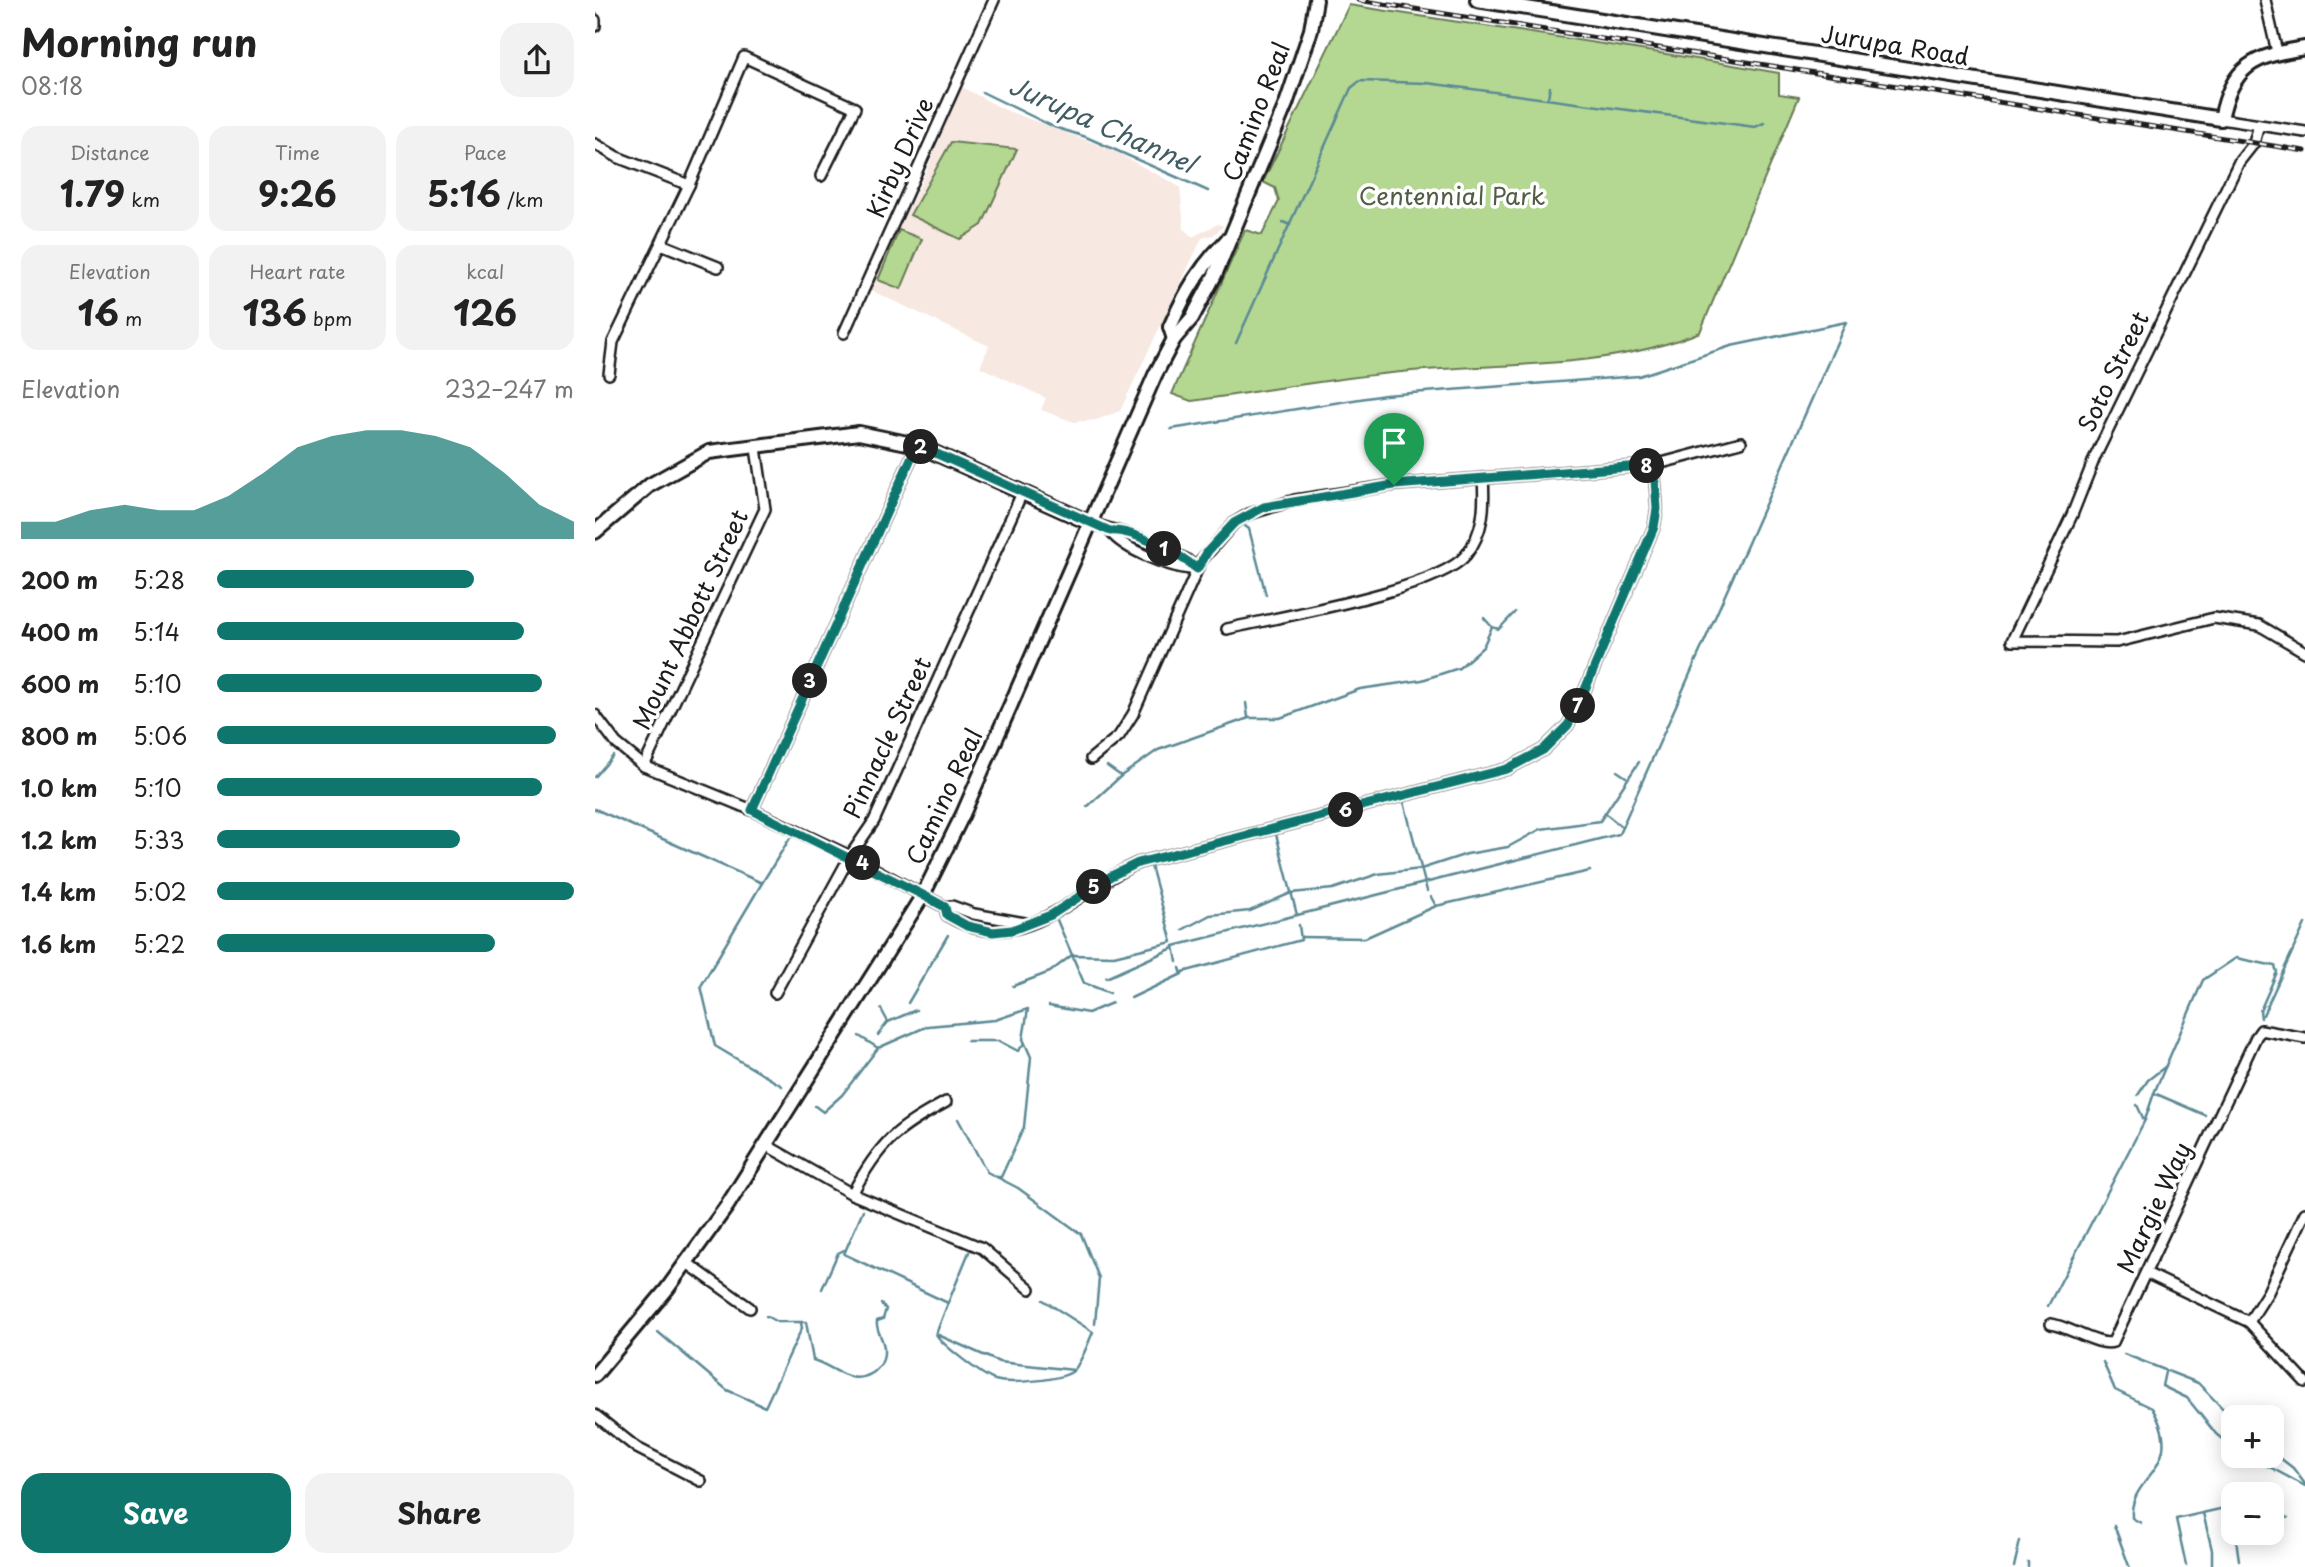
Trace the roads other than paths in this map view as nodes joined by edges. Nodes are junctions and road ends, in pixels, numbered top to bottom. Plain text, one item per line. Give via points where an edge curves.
1 (994, 0) edge
2 (1316, 0) edge
3 (1477, 0) edge
4 (2265, 0) edge
5 (2305, 48) edge
6 (2277, 52) junction
7 (2221, 119) junction
8 (2259, 125) junction
9 (2305, 132) edge
10 (595, 144) edge
11 (821, 176) dead end
12 (689, 186) junction
13 (1229, 238) junction
14 (661, 244) junction
15 (718, 267) dead end
16 (844, 332) dead end
17 (1174, 339) junction
18 (609, 374) dead end
19 (1741, 442) dead end
20 (917, 445) junction
21 (756, 448) junction
22 (1654, 465) junction
23 (1483, 478) junction
24 (1022, 493) junction
25 (1088, 522) junction
26 (1110, 531) junction
27 (595, 532) edge
28 (1142, 539) junction
29 (1137, 550) junction
30 (1197, 569) junction
31 (1227, 629) dead end
32 (2305, 652) edge
33 (595, 715) edge
34 (1091, 759) dead end
35 (644, 766) junction
36 (752, 810) junction
37 (850, 856) junction
38 (923, 895) junction
39 (945, 907) junction
40 (992, 918) junction
41 (1025, 923) junction
42 (993, 932) junction
43 (775, 993) dead end
44 (2305, 1038) edge
45 (946, 1102) dead end
46 (766, 1145) junction
47 (852, 1194) junction
48 (2305, 1213) edge
49 (687, 1263) junction
50 (2146, 1273) junction
51 (1030, 1289) dead end
52 (751, 1308) dead end
53 (2249, 1322) junction
54 (2051, 1324) dead end
55 (595, 1375) edge
56 (2305, 1382) edge
57 (595, 1415) edge
58 (701, 1481) dead end

1 - 16 street, Kirby Drive
2 - 13 main road, Camino Real via 1311,30 1286,104
3 - 7 main road, Jurupa Road
4 - 6 street
5 - 6 main road
6 - 7 main road via 2243,68 2230,88
7 - 8 street, Jurupa Road
8 - 9 street, Jurupa Road
8 - 32 street, Soto Street via 2255,143 2239,162 2095,457 2012,640 2117,642 2214,618 2259,625
10 - 12 street
11 - 12 street via 855,108 744,57
12 - 14 street
13 - 17 main road, Camino Real via 1192,318
13 - 17 main road, Camino Real via 1186,291 1170,327
14 - 15 street
14 - 18 street via 613,342
17 - 25 main road, Camino Real
19 - 22 street
20 - 21 main road via 859,433
20 - 24 main road
20 - 36 street
21 - 27 main road via 709,452 650,485
21 - 35 street, Mount Abbott Street via 765,509
22 - 23 street
22 - 41 street via 1657,509 1648,545 1578,706 1568,725 1543,750 1507,769 1138,863 1051,915
23 - 30 street via 1394,485 1264,507 1234,523
23 - 31 street via 1479,534 1466,556 1448,571 1418,584
24 - 25 main road
24 - 37 street, Pinnacle Street via 874,821
25 - 26 street
25 - 38 main road, Camino Real via 963,814
26 - 28 street via 1121,530
26 - 29 street via 1117,541
28 - 29 street
28 - 30 street via 1186,559
29 - 30 street via 1182,570
30 - 34 street via 1126,727
33 - 35 street via 616,743
35 - 36 street
36 - 37 street
37 - 38 street
37 - 43 street, Pinnacle Street
38 - 39 street
38 - 46 main road, Camino Real
39 - 40 street
39 - 42 street via 951,918
40 - 41 street
40 - 42 street
41 - 42 street via 1018,929
44 - 50 street, Margie Way via 2260,1030
45 - 47 street via 893,1134 869,1162
46 - 47 street
46 - 49 main road, Camino Real
47 - 51 street via 982,1248
48 - 53 street
49 - 52 street
49 - 55 main road, Camino Real
50 - 53 street
50 - 54 street, Margie Way via 2113,1342 2102,1344
53 - 56 street
57 - 58 street via 637,1448

